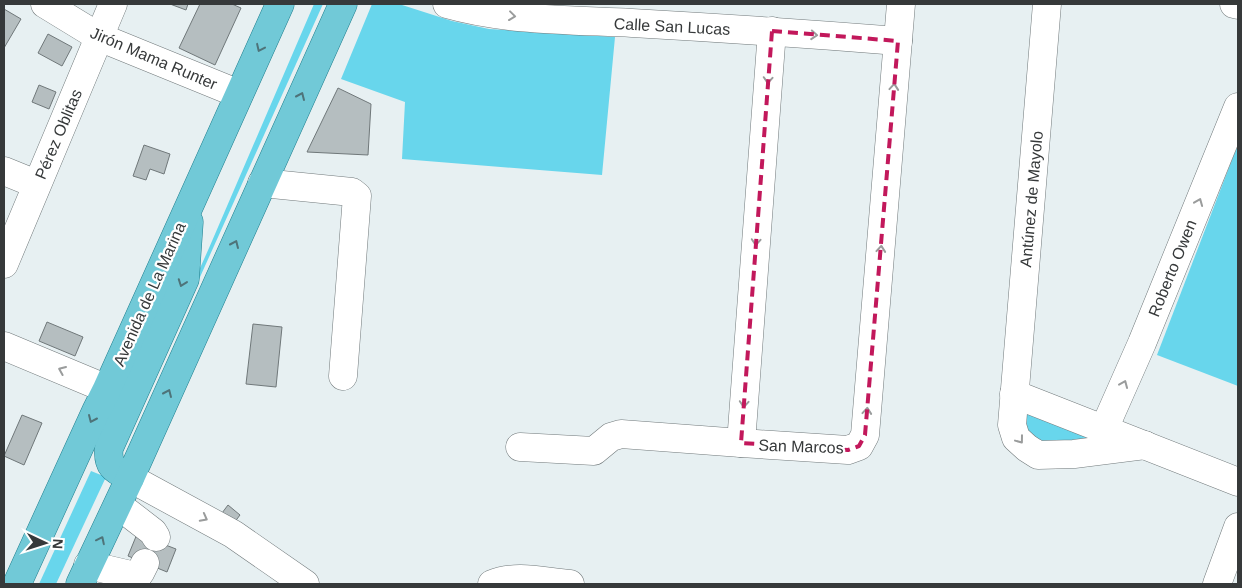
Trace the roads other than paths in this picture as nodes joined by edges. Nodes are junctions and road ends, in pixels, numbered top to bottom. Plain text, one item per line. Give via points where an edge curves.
1 (44, 4) edge
2 (113, 4) edge
3 (280, 4) edge
4 (343, 4) edge
5 (447, 4) edge
6 (901, 4) edge
7 (1047, 4) edge
8 (1234, 4) edge
9 (1238, 5) edge
10 (772, 31) junction
11 (98, 37) junction
12 (898, 41) junction
13 (239, 94) junction
14 (1238, 107) edge
15 (4, 171) edge
16 (262, 183) junction
17 (36, 184) junction
18 (191, 200) junction
19 (4, 264) edge
20 (4, 346) edge
21 (343, 376) dead end
22 (107, 389) junction
23 (1014, 394) junction
24 (1104, 429) junction
25 (741, 443) junction
26 (1145, 445) junction
27 (520, 447) dead end
28 (130, 478) junction
29 (1238, 482) edge
30 (173, 502) junction
31 (118, 505) junction
32 (1238, 527) edge
33 (152, 547) junction
34 (84, 575) edge
35 (17, 584) edge
36 (305, 584) edge
37 (492, 584) edge
38 (570, 584) edge
39 (1216, 584) edge

1 - 11 street, Jirón Mama Runter
2 - 11 street, Pérez Oblitas
3 -> 13 main road, Avenida de La Marina
16 -> 4 main road
5 -> 10 street, Calle San Lucas via 516,17
6 - 12 street, San Marcos
7 - 23 street, Antúnez de Mayolo
8 - 9 street
10 -> 12 street, Calle San Lucas
10 -> 25 street, San Marcos
11 - 13 street, Jirón Mama Runter
11 - 17 street, Pérez Oblitas
25 -> 12 street, San Marcos via 848,450 859,446 865,435
13 - 18 main road, Avenida de La Marina
24 -> 14 street, Roberto Owen
15 - 17 street
16 - 21 street via 352,192 357,196
28 -> 16 main road
17 - 19 street, Pérez Oblitas
18 - 22 main road, Avenida de La Marina
18 -> 28 main road via 184,279 109,448 108,459 112,468
22 -> 20 street
22 -> 35 main road, Avenida de La Marina
23 - 24 street, Antúnez de Mayolo
23 -> 26 street, Antúnez de Mayolo via 1012,425 1016,438 1038,455
24 - 26 street, Antúnez de Mayolo
25 - 27 street via 621,434 610,437 594,451
26 - 29 street, Antúnez de Mayolo
28 - 30 street
28 - 31 main road
30 - 33 street
30 -> 36 street via 233,534
31 - 33 street via 153,532
34 -> 31 main road
32 - 39 street
33 - 34 street via 140,573 135,576
37 - 38 street via 523,579

